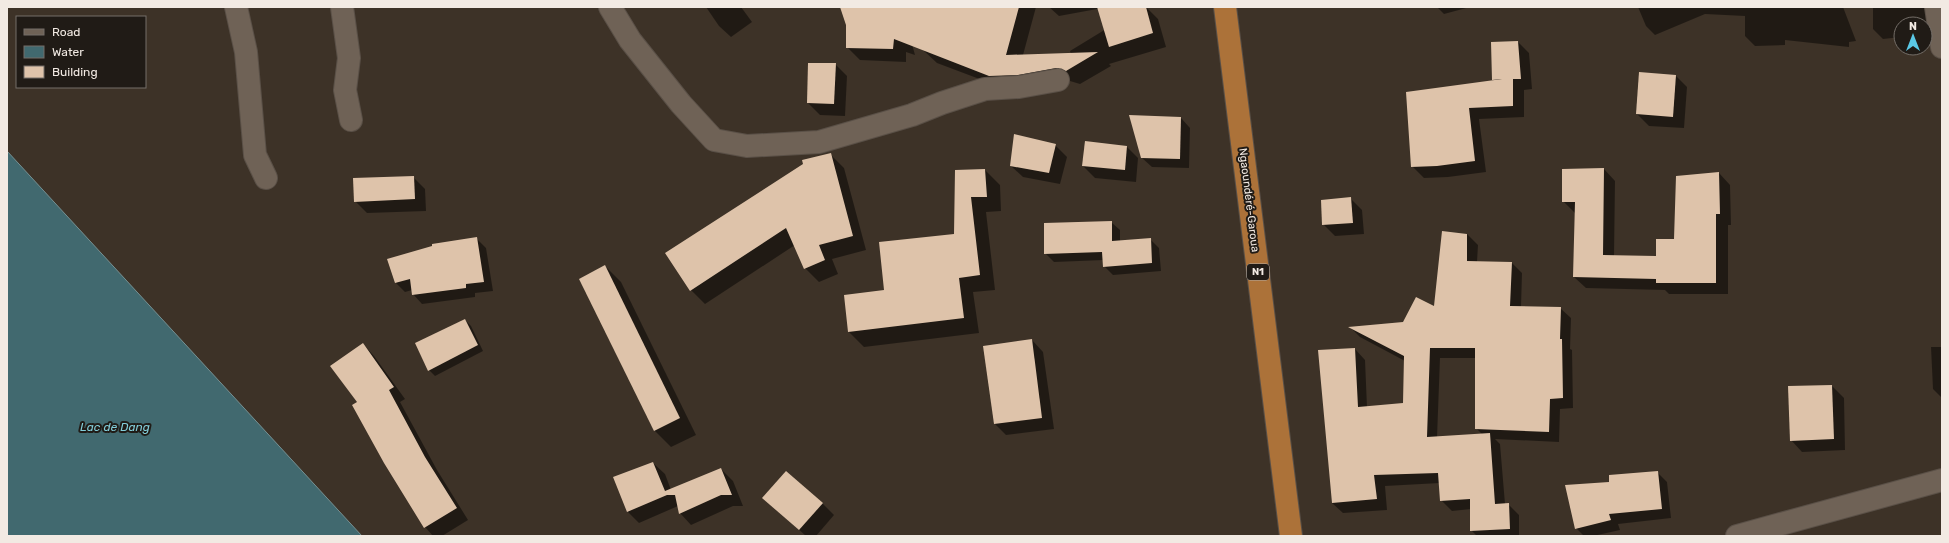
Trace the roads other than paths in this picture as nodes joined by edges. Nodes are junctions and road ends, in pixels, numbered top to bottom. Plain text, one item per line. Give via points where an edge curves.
1 (236, 7) edge
2 (342, 7) edge
3 (610, 7) edge
4 (1225, 7) edge
5 (1936, 7) edge
6 (1942, 47) edge
7 (1058, 80) dead end
8 (351, 120) dead end
9 (266, 178) dead end
10 (1942, 480) edge
11 (1291, 536) edge
12 (1737, 536) edge

1 - 9 street via 246,52 254,154
2 - 8 street via 349,58 345,90
3 - 7 street via 630,40 714,140 747,146 819,142 912,115 985,89 1019,88
4 - 11 highway, Ngaoundéré-Garoua / N1
5 - 6 street
10 - 12 street

